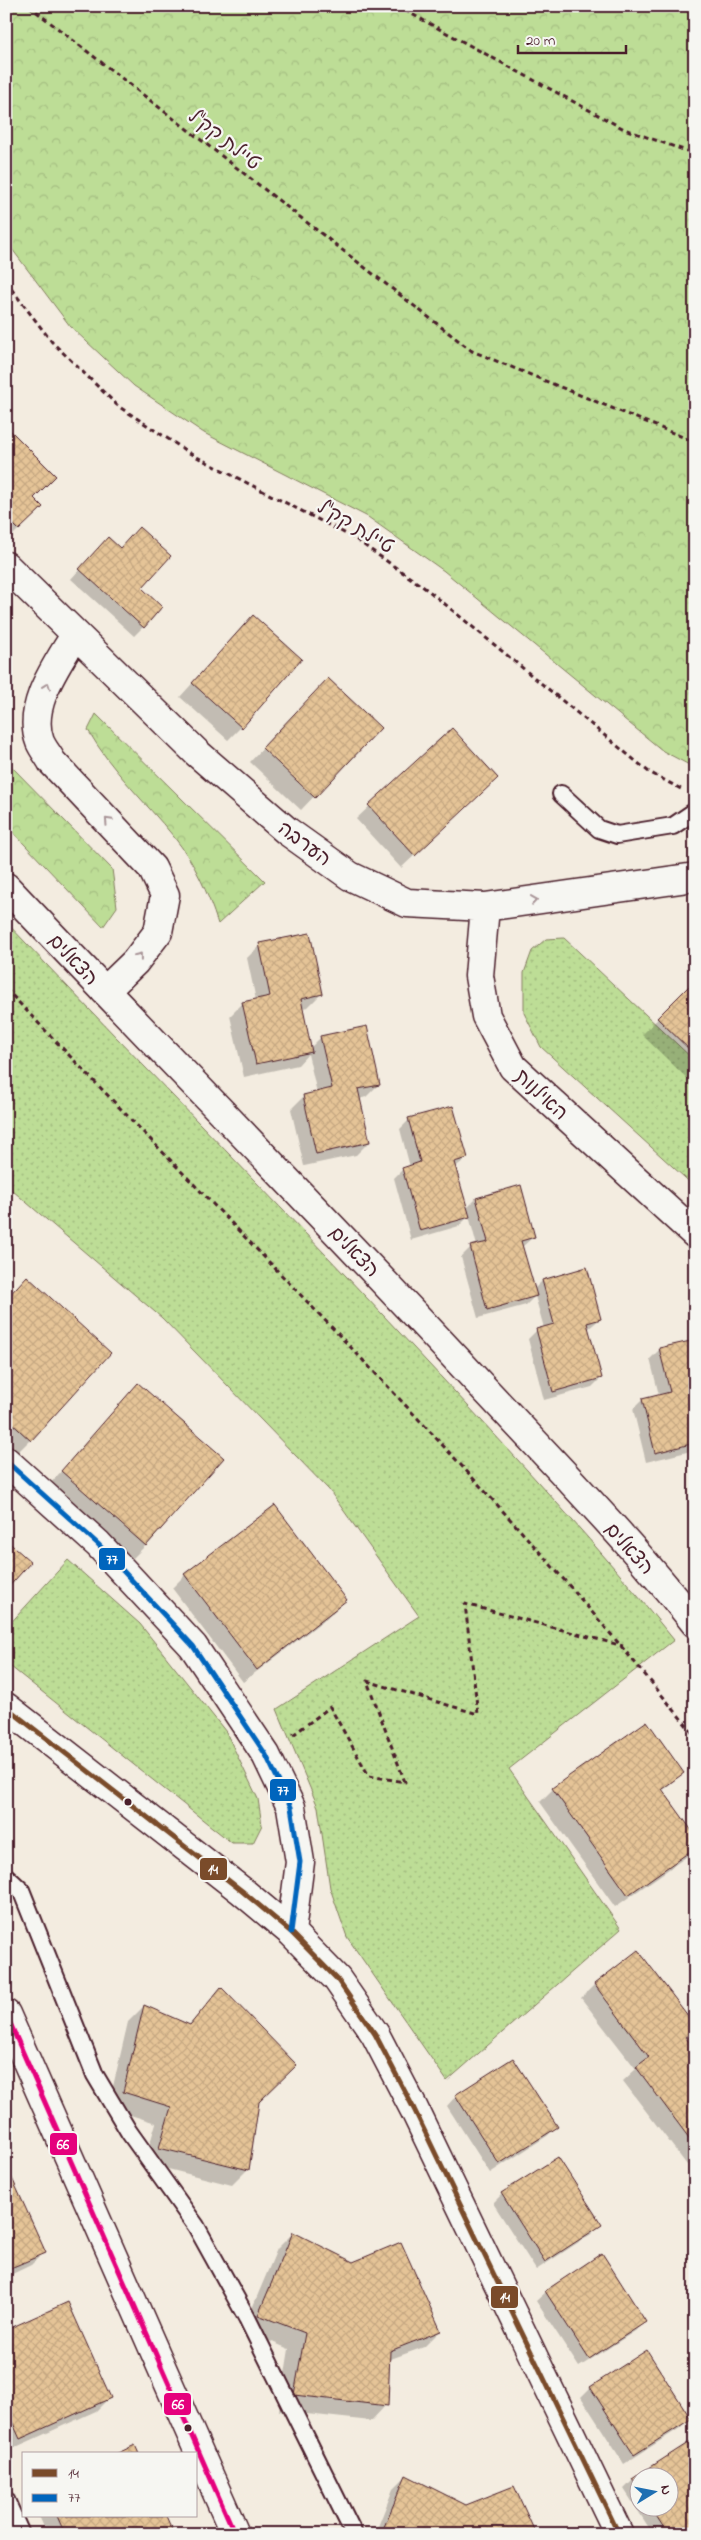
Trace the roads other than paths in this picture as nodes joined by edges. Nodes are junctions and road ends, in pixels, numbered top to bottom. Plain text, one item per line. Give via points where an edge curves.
1 (6, 566) edge
2 (75, 635) junction
3 (561, 794) dead end
4 (695, 811) edge
5 (695, 877) edge
6 (6, 887) edge
7 (485, 907) junction
8 (105, 991) junction
9 (695, 1234) edge
10 (6, 1460) edge
11 (695, 1623) edge
12 (6, 1707) edge
13 (6, 1876) edge
14 (291, 1932) junction
15 (6, 2014) edge
16 (6, 2500) edge
17 (21, 2534) edge
18 (235, 2534) edge
19 (354, 2534) edge
20 (619, 2534) edge

1 - 2 street, הערבה
2 - 7 street, הערבה via 197,753 287,831 350,876 407,903
8 -> 2 street via 135,962 158,932 165,895 152,868 52,762 40,742 37,715 48,680
3 - 4 lane via 599,829 617,835 674,826
7 -> 5 street, הערבה
6 - 8 street, הצאלים
7 - 9 street, האילנות via 479,976 486,1016 513,1067
8 - 11 street, הצאלים via 565,1475
10 - 14 street via 98,1544 192,1646 266,1755 290,1807 300,1862
12 - 14 street
13 - 19 lane via 21,1890 95,2075 129,2132 201,2234 248,2318
14 - 20 street via 337,1980 375,2034
15 - 18 street
16 - 17 lane

